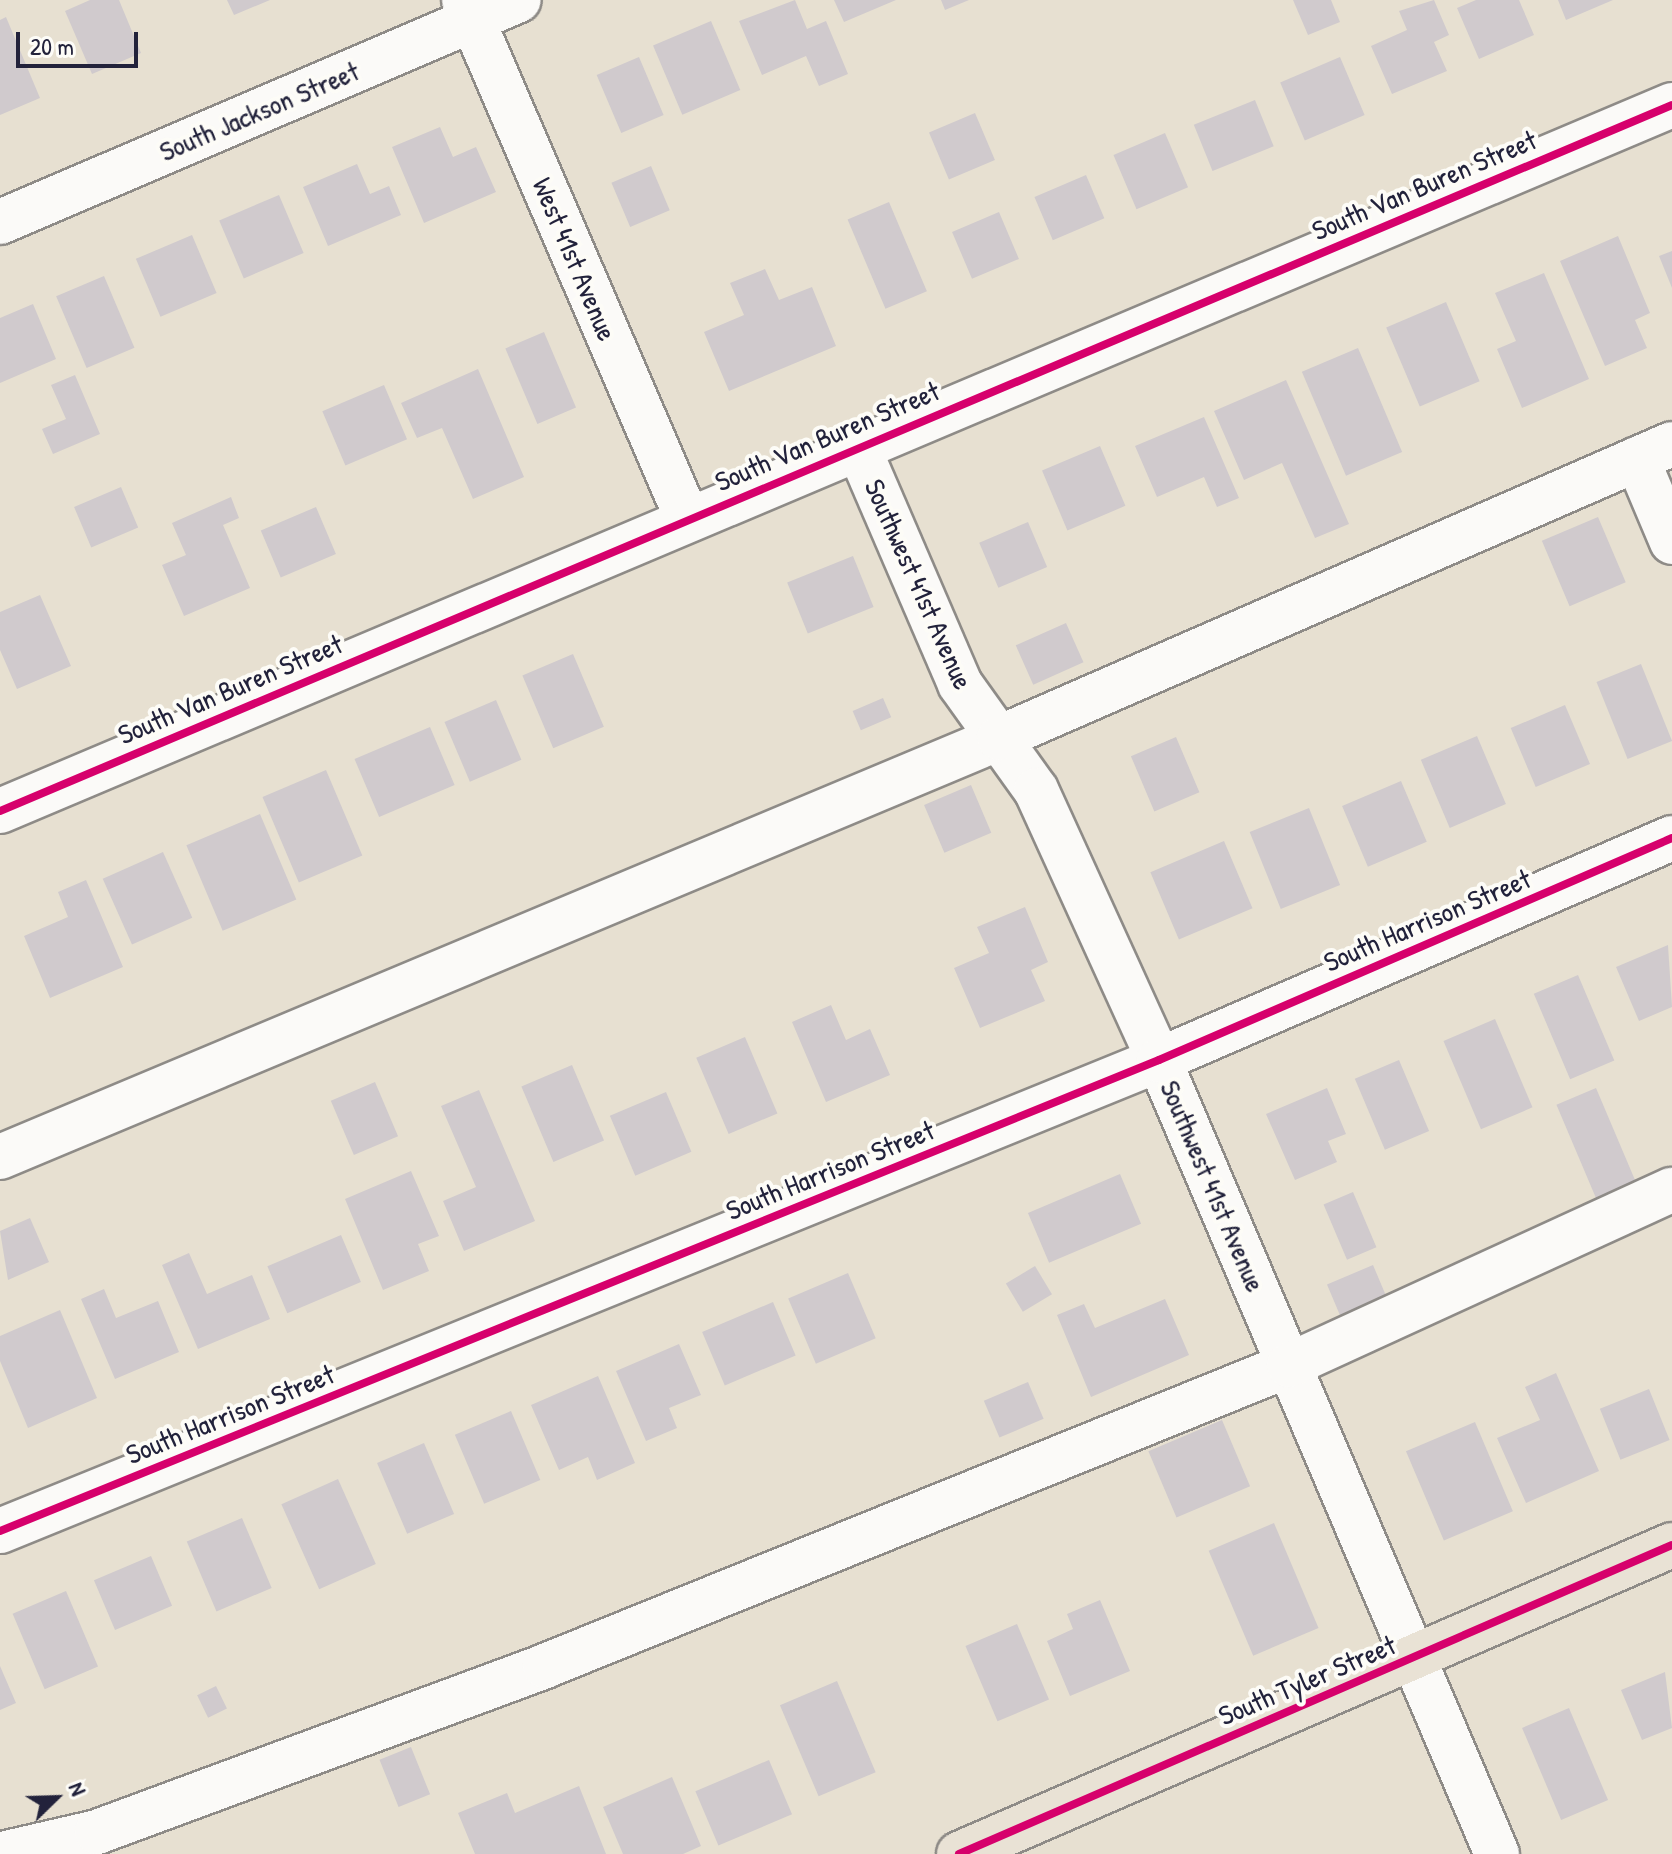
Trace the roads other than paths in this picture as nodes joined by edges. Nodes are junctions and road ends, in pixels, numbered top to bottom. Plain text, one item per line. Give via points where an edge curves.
1 (519, 0) edge
2 (468, 10) edge
3 (1672, 105) edge
4 (0, 222) edge
5 (858, 447) junction
6 (1654, 452) edge
7 (687, 518) junction
8 (1672, 542) edge
9 (999, 738) junction
10 (0, 811) edge
11 (1672, 838) edge
12 (1159, 1060) junction
13 (0, 1157) edge
14 (1672, 1190) edge
15 (1289, 1365) junction
16 (0, 1531) edge
17 (1672, 1545) edge
18 (1414, 1658) junction
19 (2, 1854) edge
20 (959, 1854) edge
21 (1497, 1854) edge

1 - 2 street, South Jackson Street
2 - 4 street, South Jackson Street
2 - 7 street, West 41st Avenue
3 - 5 street, South Van Buren Street
5 - 7 street, South Van Buren Street
5 - 9 street, Southwest 41st Avenue via 960,684
6 - 8 street
6 - 9 street
7 - 10 street, South Van Buren Street
9 - 12 street, Southwest 41st Avenue via 1036,790
9 - 13 street
11 - 12 street, South Harrison Street
12 - 15 street, Southwest 41st Avenue
12 - 16 street, South Harrison Street
14 - 15 street
15 - 18 street, Southwest 41st Avenue
15 - 19 street via 545,1666 97,1832
17 - 18 main road, South Tyler Street
18 - 20 main road, South Tyler Street
18 - 21 street, Southwest 41st Avenue

